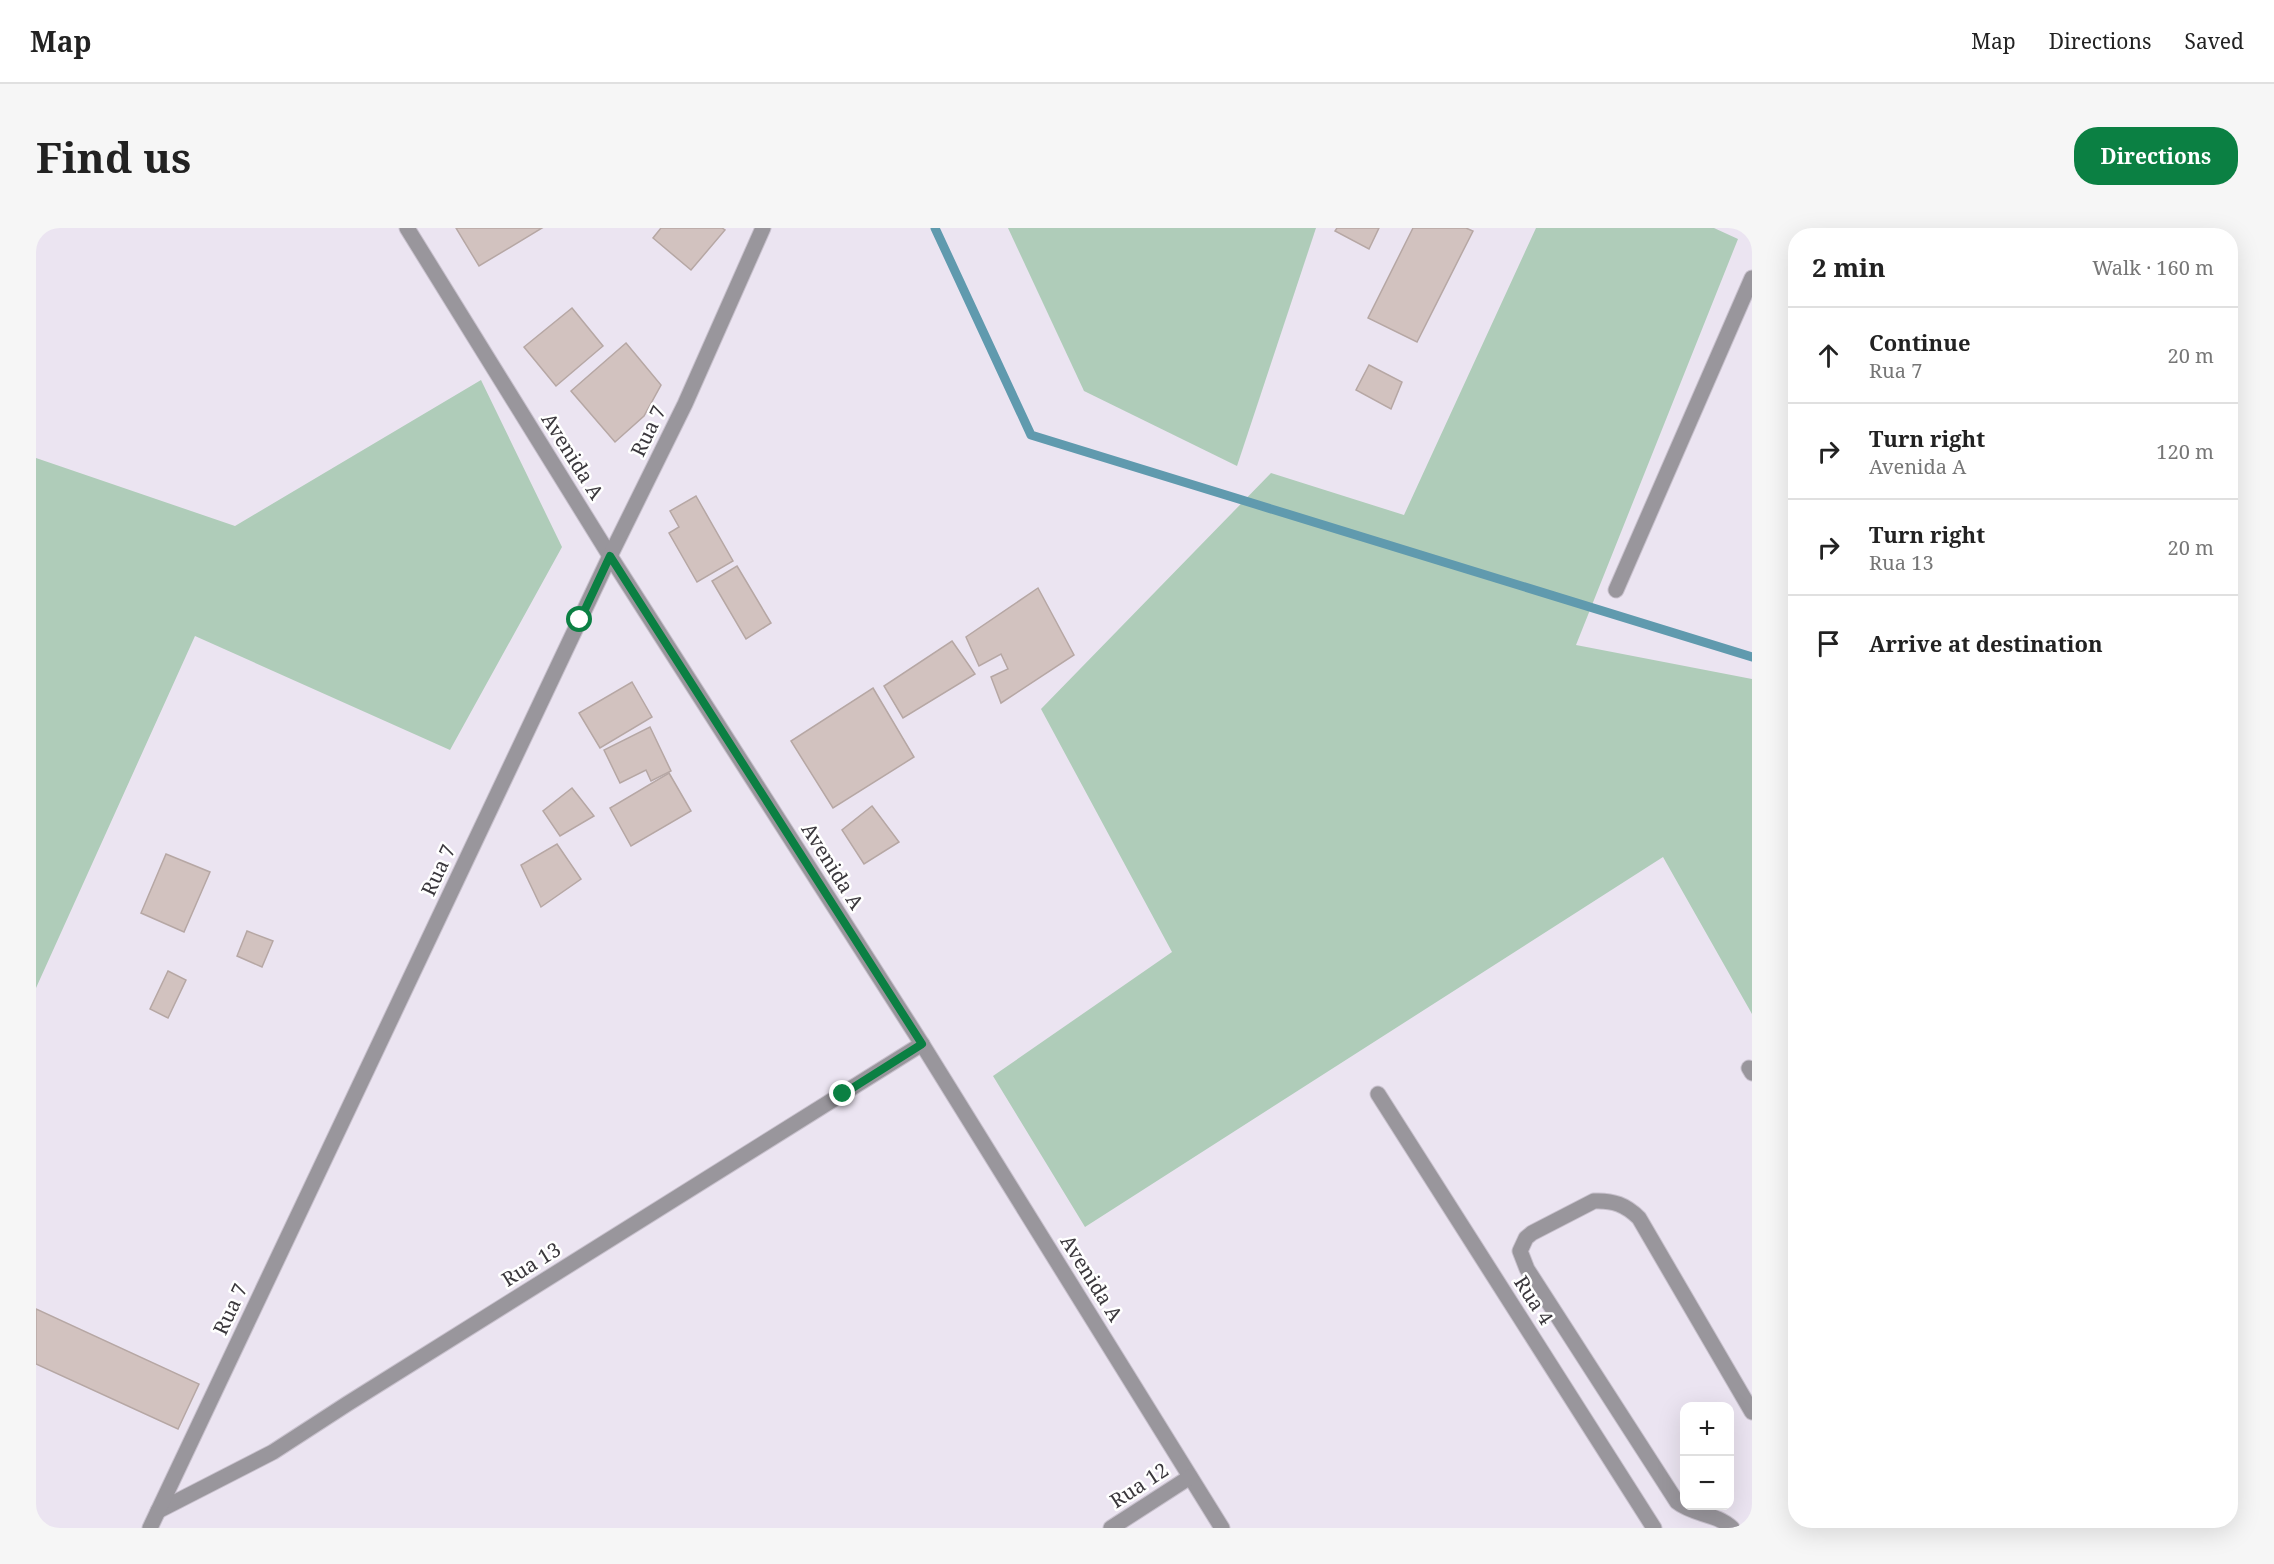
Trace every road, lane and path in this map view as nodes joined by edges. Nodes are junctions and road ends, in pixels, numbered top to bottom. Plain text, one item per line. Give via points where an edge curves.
1 (407, 228) edge
2 (763, 228) edge
3 (1752, 278) edge
4 (610, 556) junction
5 (1616, 590) dead end
6 (922, 1044) junction
7 (1378, 1094) dead end
8 (1752, 1412) edge
9 (1190, 1477) junction
10 (158, 1511) junction
11 (150, 1528) edge
12 (1111, 1528) edge
13 (1222, 1528) edge
14 (1654, 1528) edge
15 (1732, 1528) edge

1 - 4 street, Avenida A
2 - 4 street, Rua 7 via 685,404
3 - 5 street
4 - 6 street, Avenida A
4 - 10 street, Rua 7
6 - 9 street, Avenida A
6 - 10 street, Rua 13 via 273,1452
7 - 14 street, Rua 4
8 - 15 street via 1639,1218 1630,1209 1607,1200 1594,1201 1526,1238 1520,1251 1527,1269 1677,1502 1685,1509 1725,1521
9 - 12 street, Rua 12
9 - 13 street, Avenida A
10 - 11 street, Rua 7

